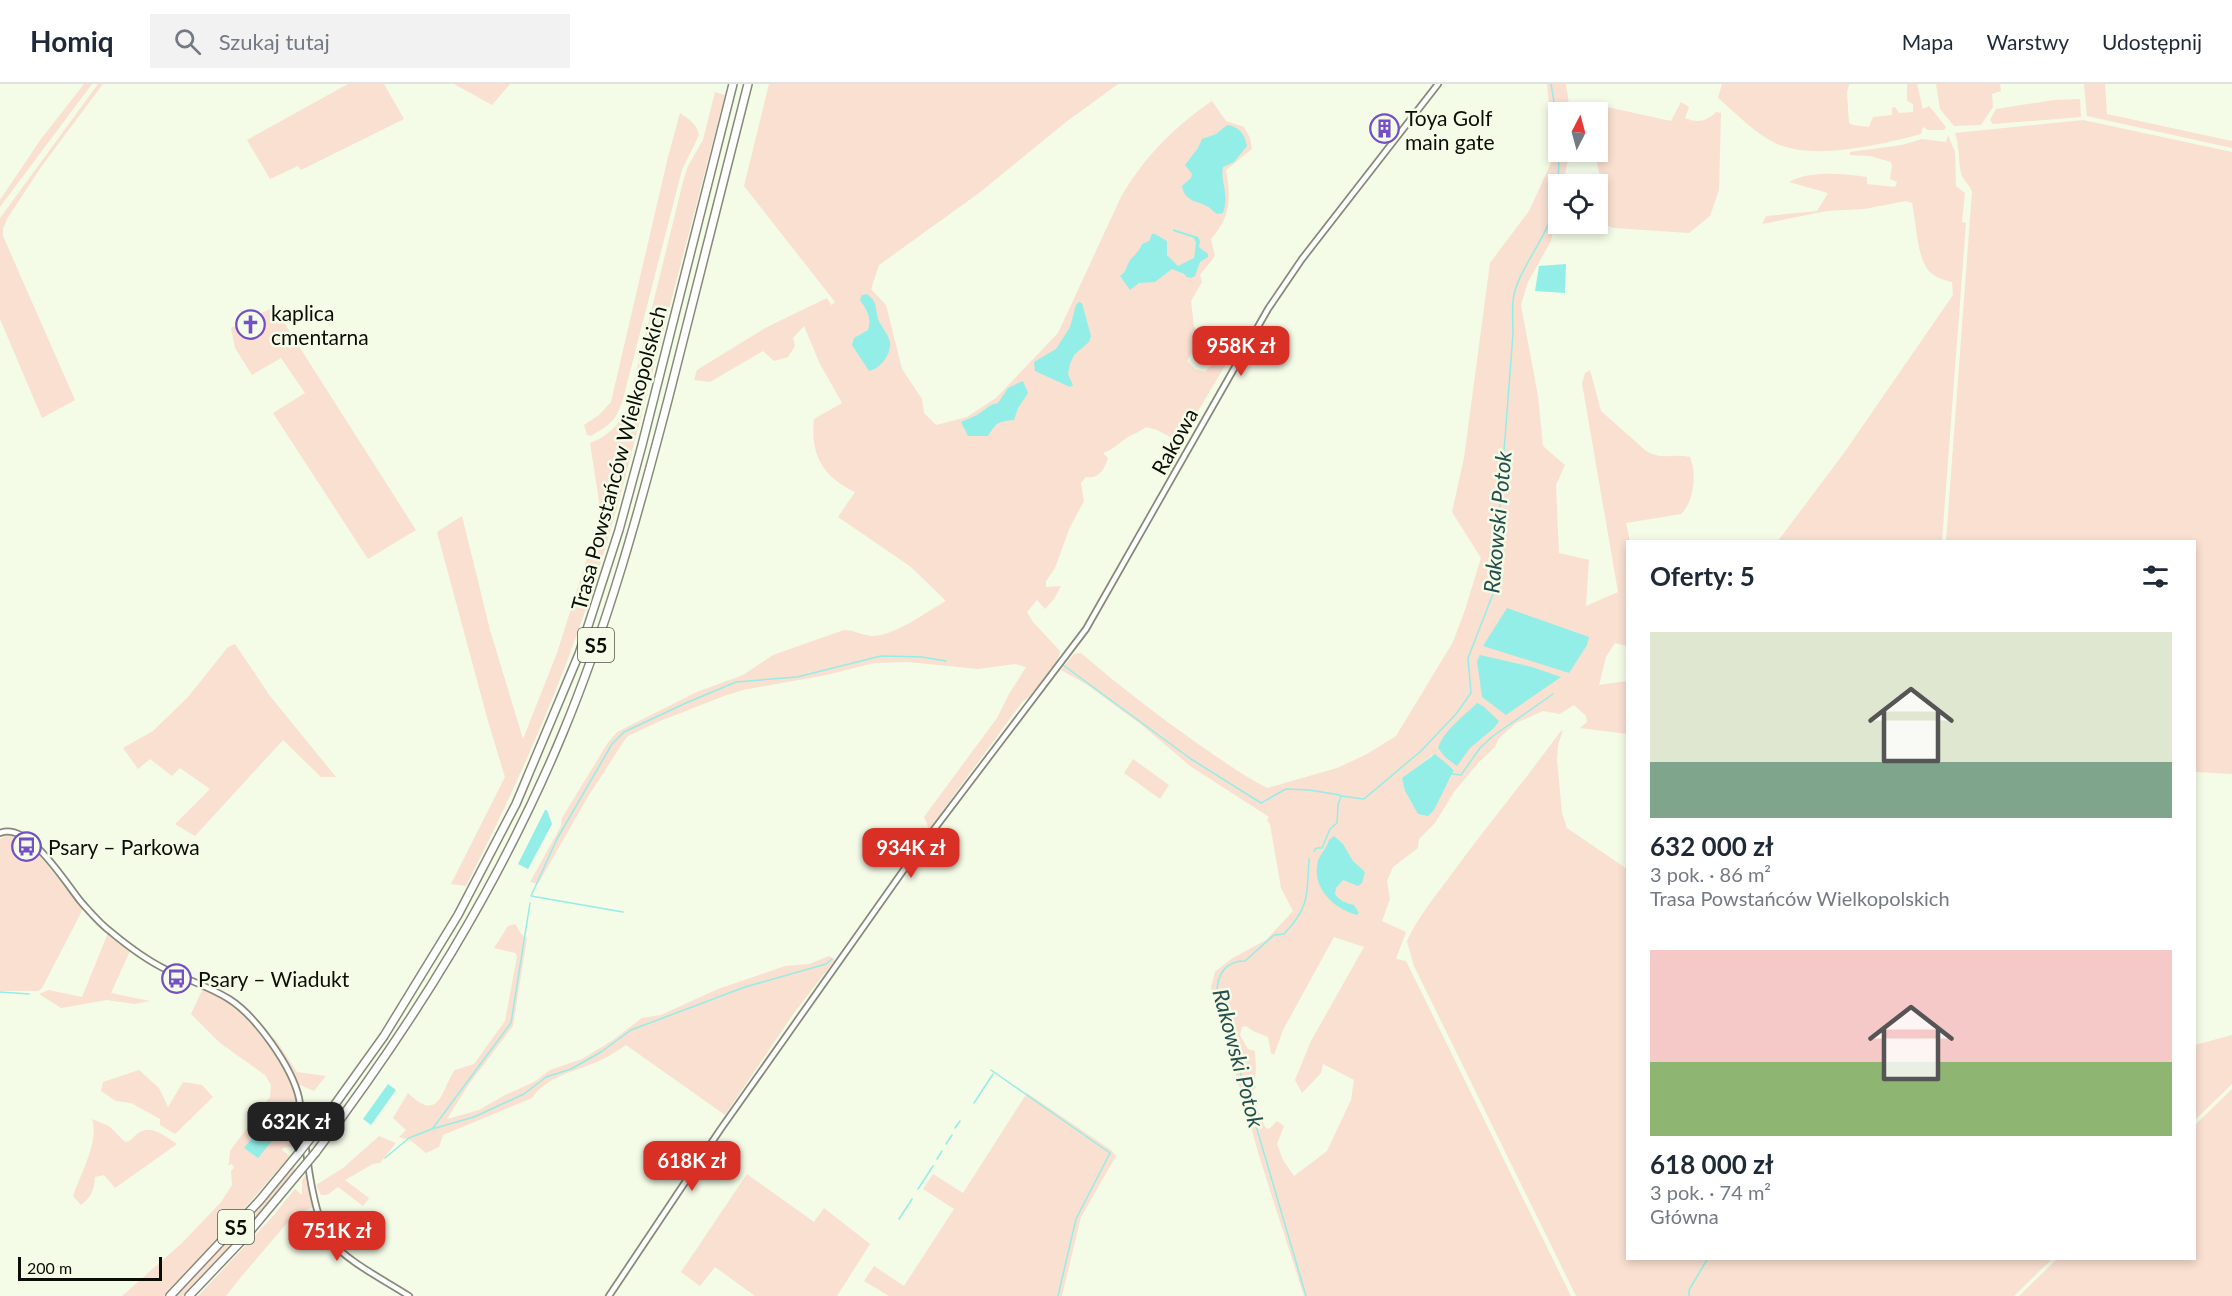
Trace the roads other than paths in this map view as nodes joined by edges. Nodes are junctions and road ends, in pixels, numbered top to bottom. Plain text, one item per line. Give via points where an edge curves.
1 (733, 84) edge
2 (748, 84) edge
3 (1438, 84) edge
4 (0, 833) edge
5 (170, 1296) edge
6 (189, 1296) edge
7 (409, 1296) edge
8 (609, 1296) edge

1 - 5 highway, Trasa Powstańców Wielkopolskich / S5, bridge via 619,530 562,697 516,804 458,915 384,1036 298,1154
2 - 6 highway, Trasa Powstańców Wielkopolskich / S5, bridge via 633,533 592,658 529,809 470,924 393,1047 316,1152 246,1236
3 - 8 street, Rakowa via 1302,259 1268,309 1096,614 910,861
4 - 7 street via 13,831 29,840 94,917 131,949 231,1000 251,1019 295,1081 319,1218 331,1241

